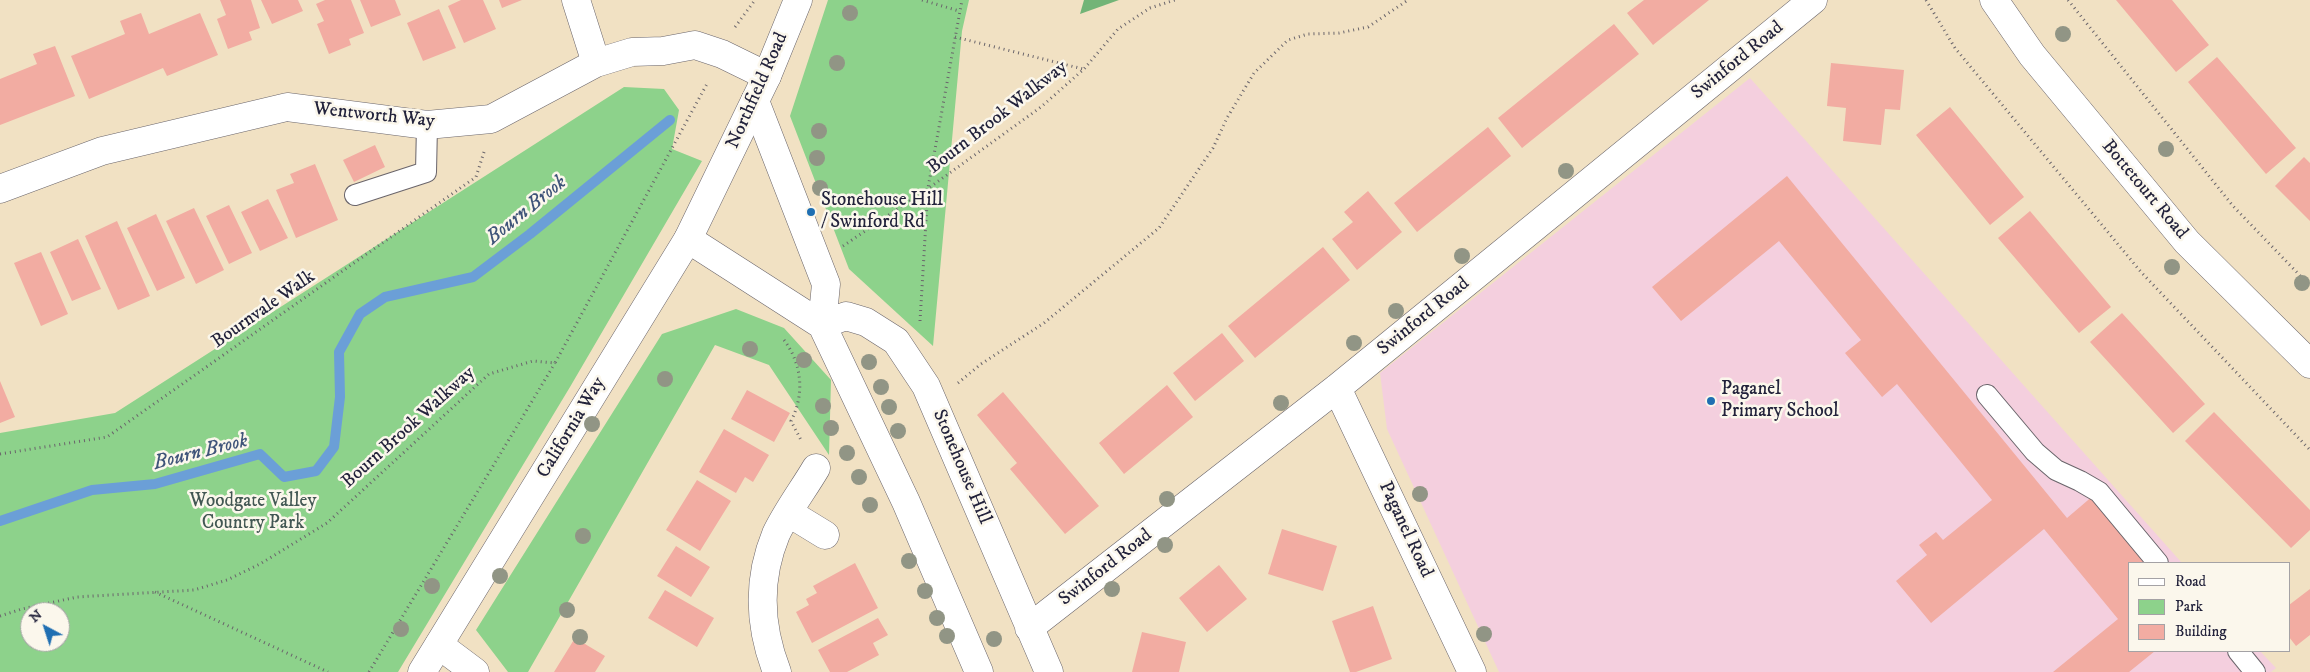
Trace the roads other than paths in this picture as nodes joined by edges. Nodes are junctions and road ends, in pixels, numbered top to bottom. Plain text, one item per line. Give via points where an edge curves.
1 (576, 0) edge
2 (798, 0) edge
3 (1813, 0) edge
4 (1994, 0) edge
5 (596, 62) junction
6 (767, 76) junction
7 (755, 101) junction
8 (427, 125) junction
9 (716, 181) joint
10 (0, 189) edge
11 (356, 195) dead end
12 (688, 239) junction
13 (822, 325) junction
14 (2310, 364) edge
15 (1337, 388) junction
16 (1988, 394) dead end
17 (816, 468) road end
18 (789, 513) junction
19 (825, 535) dead end
20 (2157, 562) edge
21 (1029, 628) junction
22 (439, 645) junction
23 (2239, 652) edge
24 (422, 672) edge
25 (474, 672) edge
26 (777, 672) edge
27 (979, 672) edge
28 (1049, 672) edge
29 (1472, 672) edge
30 (2255, 672) edge

1 - 5 street
2 - 6 street, Northfield Road
3 - 15 street, Swinford Road
4 - 14 street, Bottetourt Road via 2032,55 2187,242
5 - 6 street, Wentworth Way via 632,52 663,52 695,45
5 - 8 street, Wentworth Way via 491,120
6 - 7 street, Northfield Road
7 - 9 street, Northfield Road
7 - 13 street via 826,284
8 - 10 street, Wentworth Way via 288,107 102,151
8 - 11 lane via 426,172
9 - 12 street, California Way
12 - 13 street
12 - 22 street, California Way
13 - 21 street, Stonehouse Hill via 846,316 866,322 896,341 926,386
13 - 27 street via 906,502
15 - 21 street, Swinford Road
15 - 29 street, Paganel Road
16 - 20 lane via 2035,452 2056,470 2099,492
17 - 18 street
18 - 19 street
18 - 26 street via 777,533 764,568 761,612 769,652
21 - 28 street, Stonehouse Hill
22 - 24 street, California Way
22 - 25 street
23 - 30 lane

